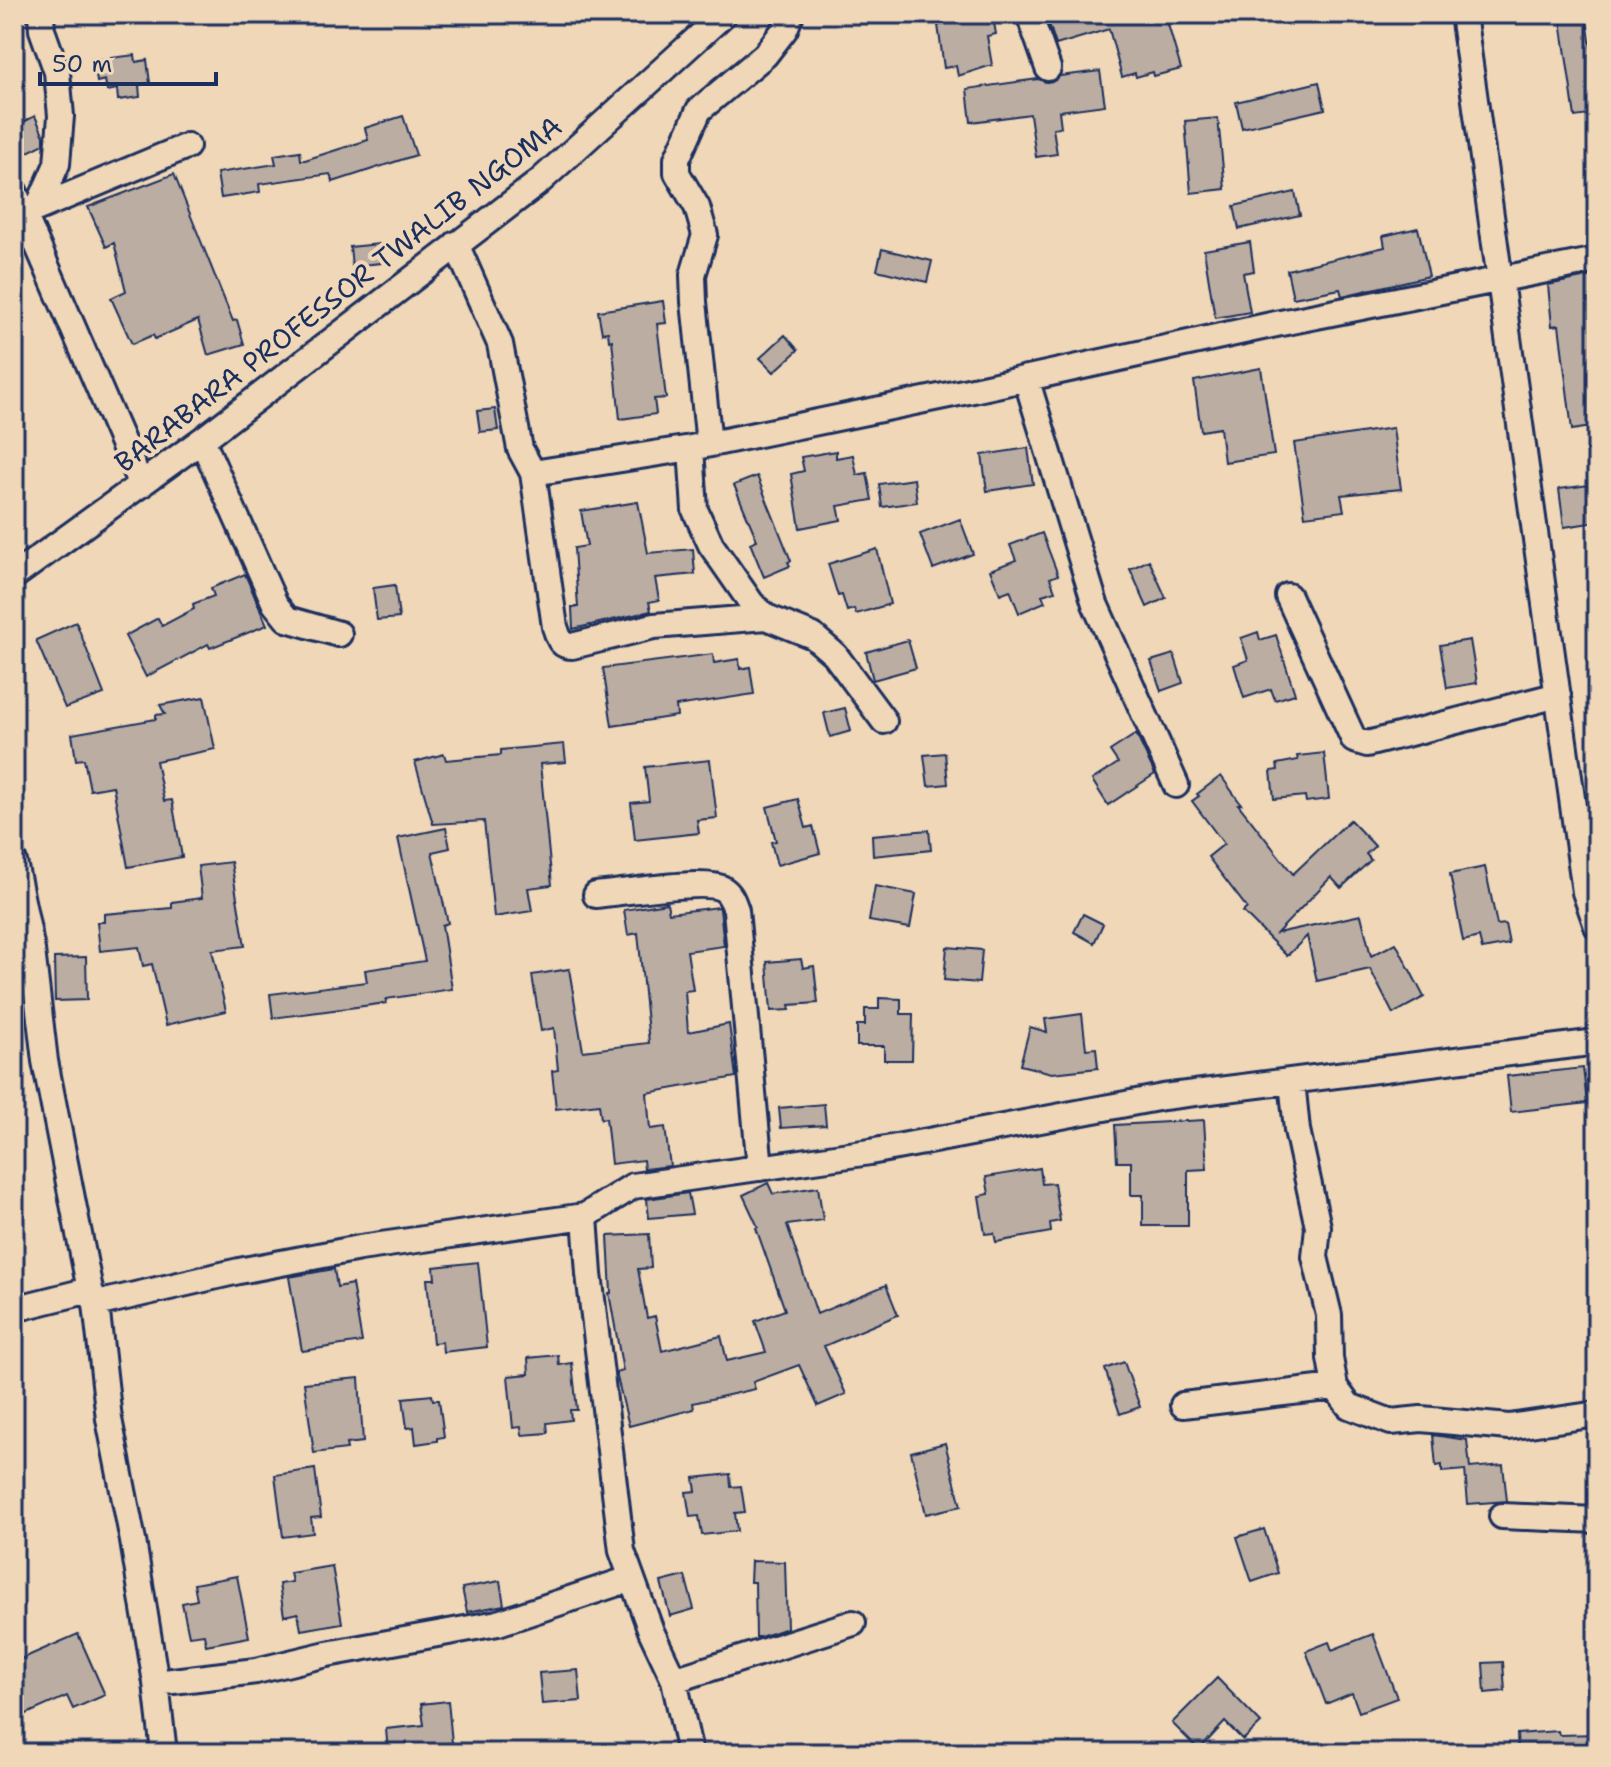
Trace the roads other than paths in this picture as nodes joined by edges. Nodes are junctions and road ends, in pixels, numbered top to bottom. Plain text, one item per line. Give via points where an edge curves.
1 (41, 14) edge
2 (724, 14) edge
3 (791, 14) edge
4 (1029, 14) edge
5 (1463, 14) edge
6 (1048, 68) dead end
7 (187, 146) dead end
8 (14, 191) edge
9 (32, 210) junction
10 (456, 244) junction
11 (1597, 260) edge
12 (1501, 279) junction
13 (1026, 378) junction
14 (202, 440) junction
15 (700, 446) junction
16 (533, 473) junction
17 (141, 485) junction
18 (14, 576) edge
19 (1288, 596) dead end
20 (766, 617) junction
21 (339, 634) dead end
22 (1558, 695) junction
23 (884, 721) dead end
24 (1176, 785) dead end
25 (14, 862) edge
26 (596, 895) dead end
27 (1597, 926) edge
28 (1597, 1042) edge
29 (1292, 1081) junction
30 (760, 1168) junction
31 (585, 1216) junction
32 (93, 1297) junction
33 (14, 1309) edge
34 (1335, 1387) junction
35 (1183, 1405) dead end
36 (1597, 1414) edge
37 (1502, 1516) dead end
38 (1597, 1520) edge
39 (630, 1579) junction
40 (853, 1623) dead end
41 (674, 1680) junction
42 (156, 1683) junction
43 (164, 1753) edge
44 (690, 1753) edge

1 - 9 street via 57,72 61,116 57,164
2 - 10 street, BARABARA PROFESSOR TWALIB NGOMA via 539,182
3 - 15 street via 765,55 699,110 677,159 677,173 697,207 705,235 693,275
4 - 6 street
5 - 12 street
7 - 9 street
8 - 9 street
9 - 17 street
10 - 14 street, BARABARA PROFESSOR TWALIB NGOMA
10 - 16 street via 500,344 520,449
11 - 12 street
12 - 13 street
12 - 22 street
13 - 15 street
13 - 24 street via 1095,604
14 - 17 street, BARABARA PROFESSOR TWALIB NGOMA
14 - 21 street via 275,604 287,619
15 - 16 street
15 - 20 street via 693,500 698,519 711,545
16 - 20 street via 555,627 566,646 654,626
17 - 18 street, BARABARA PROFESSOR TWALIB NGOMA
19 - 22 street via 1359,743
20 - 23 street via 813,636 835,655
22 - 27 street via 1585,892
25 - 32 street via 32,950 45,1061
26 - 30 street via 700,885 729,892 736,910
28 - 29 street
29 - 30 street via 1163,1097
29 - 34 street via 1318,1227 1315,1257 1329,1315
30 - 31 street via 633,1186
31 - 32 street via 360,1248
31 - 39 street via 615,1503
32 - 33 street
32 - 42 street
34 - 35 street
34 - 36 street via 1349,1406 1391,1422 1421,1419 1509,1427
37 - 38 street
39 - 41 street
39 - 42 street via 498,1623 256,1671
40 - 41 street
41 - 44 street
42 - 43 street

